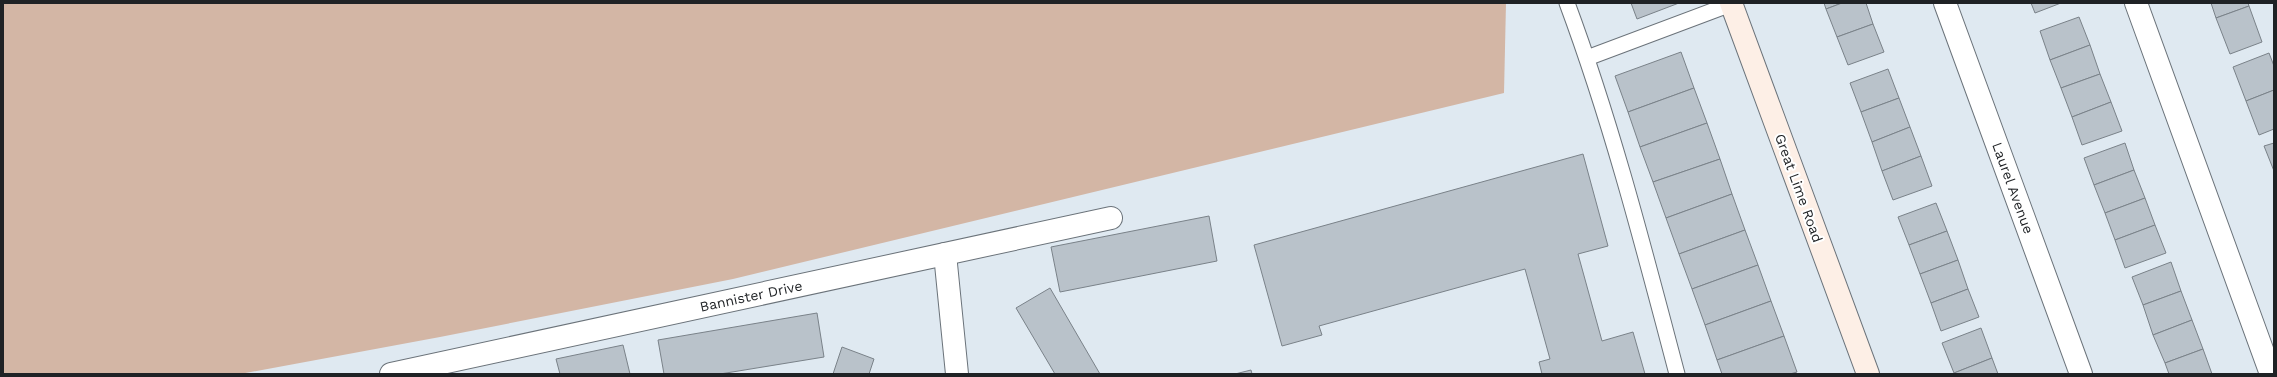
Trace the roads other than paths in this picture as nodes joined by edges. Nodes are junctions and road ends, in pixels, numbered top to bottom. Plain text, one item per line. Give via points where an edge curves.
1 (1567, 3) edge
2 (1945, 3) edge
3 (2136, 3) edge
4 (1731, 4) edge
5 (1588, 58) junction
6 (1111, 218) dead end
7 (946, 254) junction
8 (432, 369) edge
9 (391, 374) edge
10 (956, 374) edge
11 (1677, 374) edge
12 (1868, 374) edge
13 (2081, 374) edge
14 (2271, 374) edge

1 - 5 lane
2 - 13 street, Laurel Avenue
3 - 14 street
4 - 5 lane
4 - 12 main road, Great Lime Road
5 - 11 lane via 1636,219
6 - 7 street, Bannister Drive
7 - 8 street, Bannister Drive
7 - 10 street
8 - 9 street, Bannister Drive

